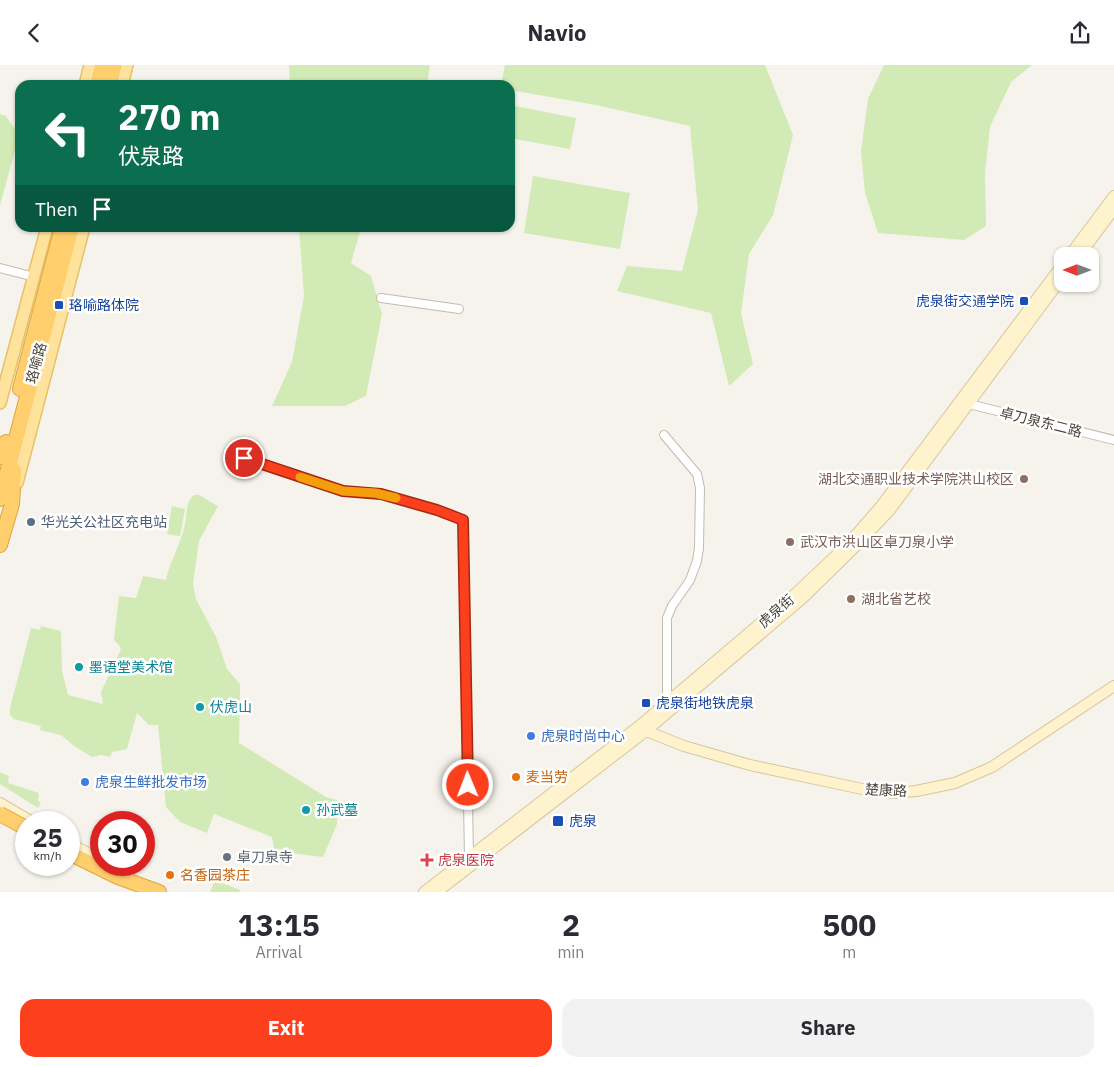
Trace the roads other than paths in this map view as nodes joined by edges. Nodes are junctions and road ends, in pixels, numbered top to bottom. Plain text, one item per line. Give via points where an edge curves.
1 (90, 65) edge
2 (103, 65) edge
3 (114, 65) edge
4 (127, 65) edge
5 (86, 80) edge
6 (99, 80) edge
7 (110, 80) edge
8 (123, 80) edge
9 (1114, 196) edge
10 (1114, 209) edge
11 (58, 232) edge
12 (59, 232) edge
13 (83, 232) edge
14 (1076, 247) edge
15 (1086, 247) edge
16 (0, 268) edge
17 (1054, 276) edge
18 (35, 277) junction
19 (1054, 289) edge
20 (381, 298) dead end
21 (459, 309) dead end
22 (0, 403) edge
23 (969, 404) junction
24 (664, 435) dead end
25 (11, 439) junction
26 (1114, 440) edge
27 (0, 457) edge
28 (244, 458) dead end
29 (0, 463) edge
30 (5, 498) edge
31 (0, 545) edge
32 (1114, 686) edge
33 (667, 701) junction
34 (642, 729) junction
35 (0, 803) edge
36 (15, 812) edge
37 (0, 815) edge
38 (15, 822) edge
39 (15, 825) edge
40 (469, 857) junction
41 (80, 858) edge
42 (80, 863) edge
43 (130, 876) edge
44 (142, 892) edge
45 (160, 892) edge
46 (424, 892) edge
47 (437, 892) edge

1 - 5 main road
2 - 6 highway
3 - 7 highway
4 - 8 main road
9 - 14 main road
10 - 15 main road
11 - 18 main road
12 - 25 highway, 珞喻路
13 - 30 main road
16 - 18 street
17 - 33 main road, 虎泉街 via 882,506 848,544 742,640
18 - 22 main road
19 - 23 main road, 虎泉街
20 - 21 street
23 - 26 street, 卓刀泉东二路
23 - 34 main road, 虎泉街 via 890,511 853,549 803,598
24 - 33 street via 697,474 700,488 697,561 690,580 667,618
25 - 27 highway
25 - 29 highway, 珞喻路
25 - 30 highway, 珞喻路
28 - 40 street via 343,491 381,494 463,520
30 - 31 highway, 珞喻路
32 - 34 main road, 楚康路 via 986,770 955,783 916,791 867,790 750,765 684,746
33 - 34 main road, 虎泉街
34 - 40 main road, 虎泉街
34 - 47 main road, 虎泉街
35 - 36 main road
37 - 38 highway, bridge
37 - 39 main road
40 - 46 main road, 虎泉街
41 - 45 highway
42 - 44 main road
43 - 45 main road

